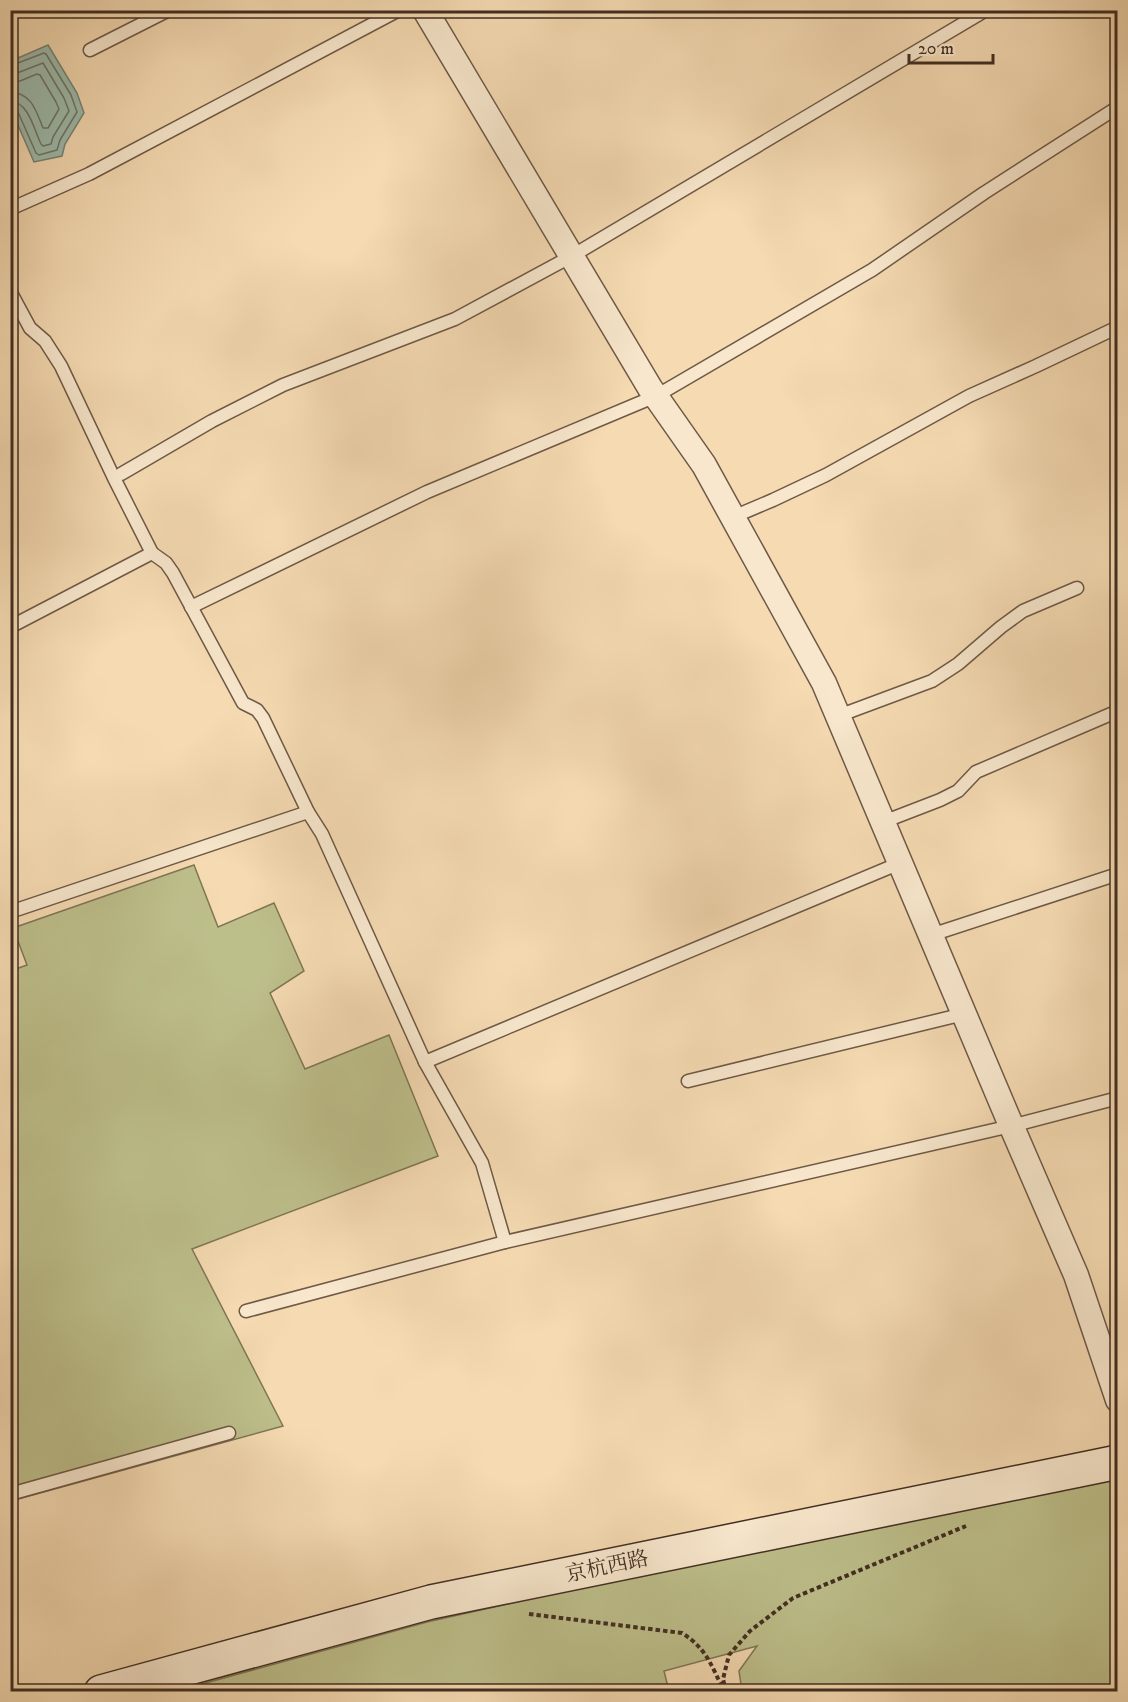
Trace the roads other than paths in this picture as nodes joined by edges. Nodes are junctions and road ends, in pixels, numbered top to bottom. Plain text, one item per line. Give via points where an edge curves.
1 (169, 10) edge
2 (399, 10) edge
3 (425, 10) edge
4 (986, 10) edge
5 (90, 50) dead end
6 (1118, 107) edge
7 (10, 209) edge
8 (572, 256) junction
9 (10, 291) edge
10 (1118, 327) edge
11 (656, 396) junction
12 (121, 474) dead end
13 (733, 518) junction
14 (152, 553) junction
15 (1077, 588) dead end
16 (191, 606) junction
17 (10, 627) edge
18 (1118, 711) edge
19 (838, 716) junction
20 (308, 812) junction
21 (883, 822) junction
22 (900, 862) junction
23 (1118, 874) edge
24 (10, 912) edge
25 (931, 935) junction
26 (964, 1014) junction
27 (425, 1062) junction
28 (688, 1081) dead end
29 (1118, 1098) edge
30 (1011, 1126) junction
31 (505, 1242) junction
32 (246, 1311) dead end
33 (1118, 1400) edge
34 (228, 1433) dead end
35 (1118, 1462) edge
36 (10, 1494) edge
37 (101, 1692) edge

1 - 5 lane
2 - 7 lane via 89,174
3 - 8 street
4 - 8 lane
6 - 11 lane via 984,192 872,270
8 - 11 street
8 - 12 lane via 455,319 283,385
9 - 14 lane via 30,327 45,341 61,366
10 - 13 lane via 969,396 826,475
11 - 13 street via 704,465
11 - 16 lane via 427,492
13 - 19 street via 824,683
14 - 16 lane via 166,562
14 - 17 lane
15 - 19 lane via 1023,611 932,681
16 - 20 lane via 243,703 263,718
18 - 21 lane via 976,772 958,791
19 - 21 street
20 - 24 lane
20 - 27 lane via 322,834
21 - 22 street
22 - 25 street
22 - 27 lane
23 - 25 lane
25 - 26 street
26 - 28 lane
26 - 30 street
27 - 31 lane via 482,1163
29 - 30 lane
30 - 31 lane
30 - 33 street via 1076,1275
31 - 32 lane
34 - 36 lane
35 - 37 main road, 京杭西路 via 431,1602

